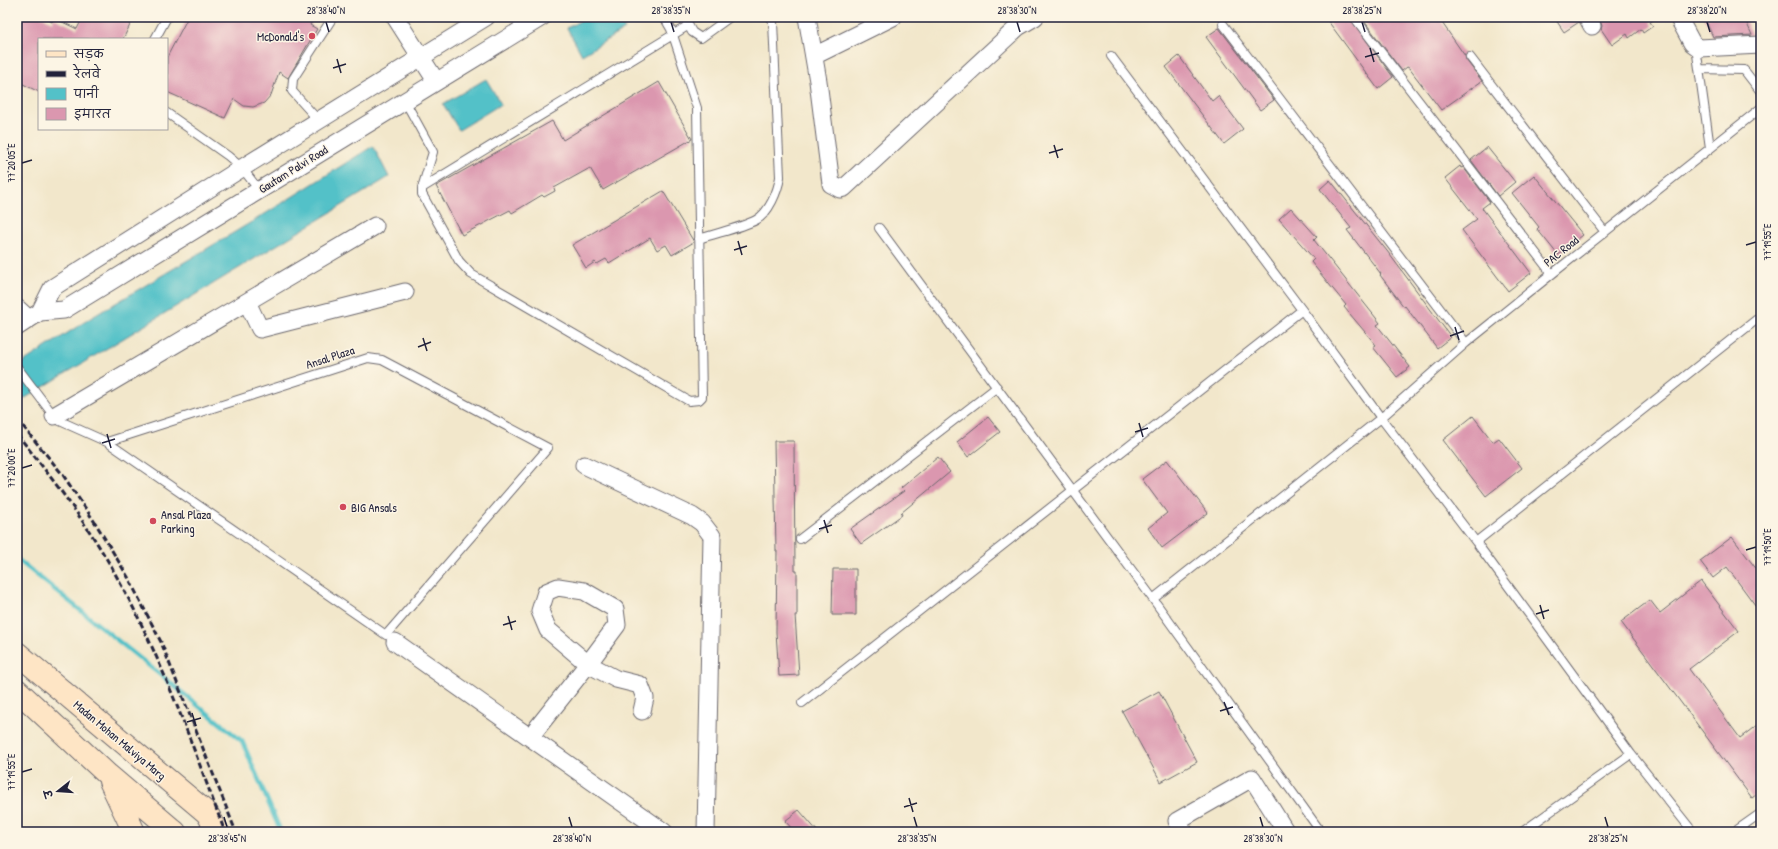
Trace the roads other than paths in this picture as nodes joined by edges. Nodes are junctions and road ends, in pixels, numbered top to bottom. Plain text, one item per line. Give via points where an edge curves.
1 (167, 17) edge
2 (332, 17) edge
3 (395, 17) edge
4 (486, 17) edge
5 (542, 17) edge
6 (664, 17) edge
7 (684, 17) edge
8 (730, 17) edge
9 (771, 17) edge
10 (807, 17) edge
11 (893, 17) edge
12 (1035, 17) edge
13 (1354, 17) edge
14 (1678, 17) edge
15 (1223, 24) dead end
16 (688, 25) junction
17 (673, 34) junction
18 (156, 38) edge
19 (1761, 45) edge
20 (1696, 47) junction
21 (814, 56) junction
22 (1111, 56) dead end
23 (1470, 57) dead end
24 (421, 58) junction
25 (1699, 69) junction
26 (436, 81) junction
27 (1761, 92) edge
28 (405, 101) junction
29 (1761, 108) edge
30 (168, 114) edge
31 (319, 121) junction
32 (1710, 148) junction
33 (242, 168) junction
34 (422, 188) junction
35 (259, 190) junction
36 (375, 226) dead end
37 (880, 228) dead end
38 (1604, 232) junction
39 (699, 239) junction
40 (1552, 274) junction
41 (405, 292) dead end
42 (247, 302) junction
43 (1302, 310) junction
44 (1761, 316) edge
45 (26, 317) edge
46 (1466, 343) junction
47 (17, 367) edge
48 (997, 387) junction
49 (54, 416) junction
50 (1381, 418) junction
51 (107, 442) junction
52 (584, 465) dead end
53 (1073, 490) junction
54 (800, 539) dead end
55 (1476, 542) junction
56 (1153, 599) junction
57 (395, 642) dead end
58 (17, 653) edge
59 (588, 664) junction
60 (17, 690) edge
61 (802, 703) dead end
62 (642, 711) dead end
63 (530, 737) junction
64 (1631, 754) junction
65 (108, 775) junction
66 (1761, 813) edge
67 (202, 823) edge
68 (134, 832) edge
69 (176, 832) edge
70 (218, 832) edge
71 (664, 832) edge
72 (706, 832) edge
73 (1184, 832) edge
74 (1286, 832) edge
75 (1321, 832) edge
76 (1522, 832) edge
77 (1692, 832) edge
78 (1734, 832) edge

1 - 18 lane
2 - 31 lane via 291,85 292,91
3 - 24 street
4 - 24 street, Gautam Palvi Road
5 - 26 street, Gautam Palvi Road
6 - 17 lane
7 - 16 lane
8 - 16 lane via 701,38 692,32
9 - 39 lane via 780,177 778,191 758,220
10 - 21 street
11 - 21 street
12 - 21 street via 1018,28 840,189 831,184
13 - 40 lane
14 - 20 street
15 - 46 lane
16 - 17 lane
17 - 34 lane
17 - 39 lane via 697,108
19 - 20 street
20 - 25 lane
22 - 43 lane
23 - 38 lane
24 - 26 street
24 - 31 street, Gautam Palvi Road
25 - 27 lane via 1744,70
25 - 32 lane
26 - 28 street, Gautam Palvi Road
28 - 34 lane via 433,152
28 - 35 street, Gautam Palvi Road
29 - 32 lane, PAC Road
30 - 33 lane
31 - 33 street, Gautam Palvi Road
32 - 38 lane, PAC Road
33 - 35 lane
33 - 45 street, Gautam Palvi Road via 52,288
34 - 39 lane via 422,194 451,247 471,274 689,401 702,397
35 - 45 street, Gautam Palvi Road via 64,310
36 - 42 street
37 - 48 lane
38 - 40 lane, PAC Road
40 - 46 lane, PAC Road
41 - 42 street via 260,328
42 - 49 street
43 - 50 lane
43 - 53 lane
44 - 55 lane
46 - 50 lane, PAC Road
47 - 49 lane
48 - 53 lane
48 - 54 lane
49 - 51 lane
50 - 55 lane
50 - 56 lane, PAC Road
51 - 51 lane, Ansal Plaza via 368,358 382,360 548,448 386,635
52 - 72 street via 692,516 702,523 712,536
53 - 56 lane
53 - 61 lane
55 - 64 lane
56 - 75 lane
57 - 63 street
58 - 67 main road, Madan Mohan Malviya Marg
59 - 59 street via 548,630 540,611 546,592 558,587 584,591 615,609 617,625
59 - 62 street via 616,679 640,685 645,698
59 - 63 street
60 - 65 main road
63 - 71 street
64 - 76 lane
64 - 77 lane
65 - 68 main road
65 - 69 main road
66 - 78 lane
67 - 70 main road, Madan Mohan Malviya Marg
73 - 74 street via 1177,821 1252,778

